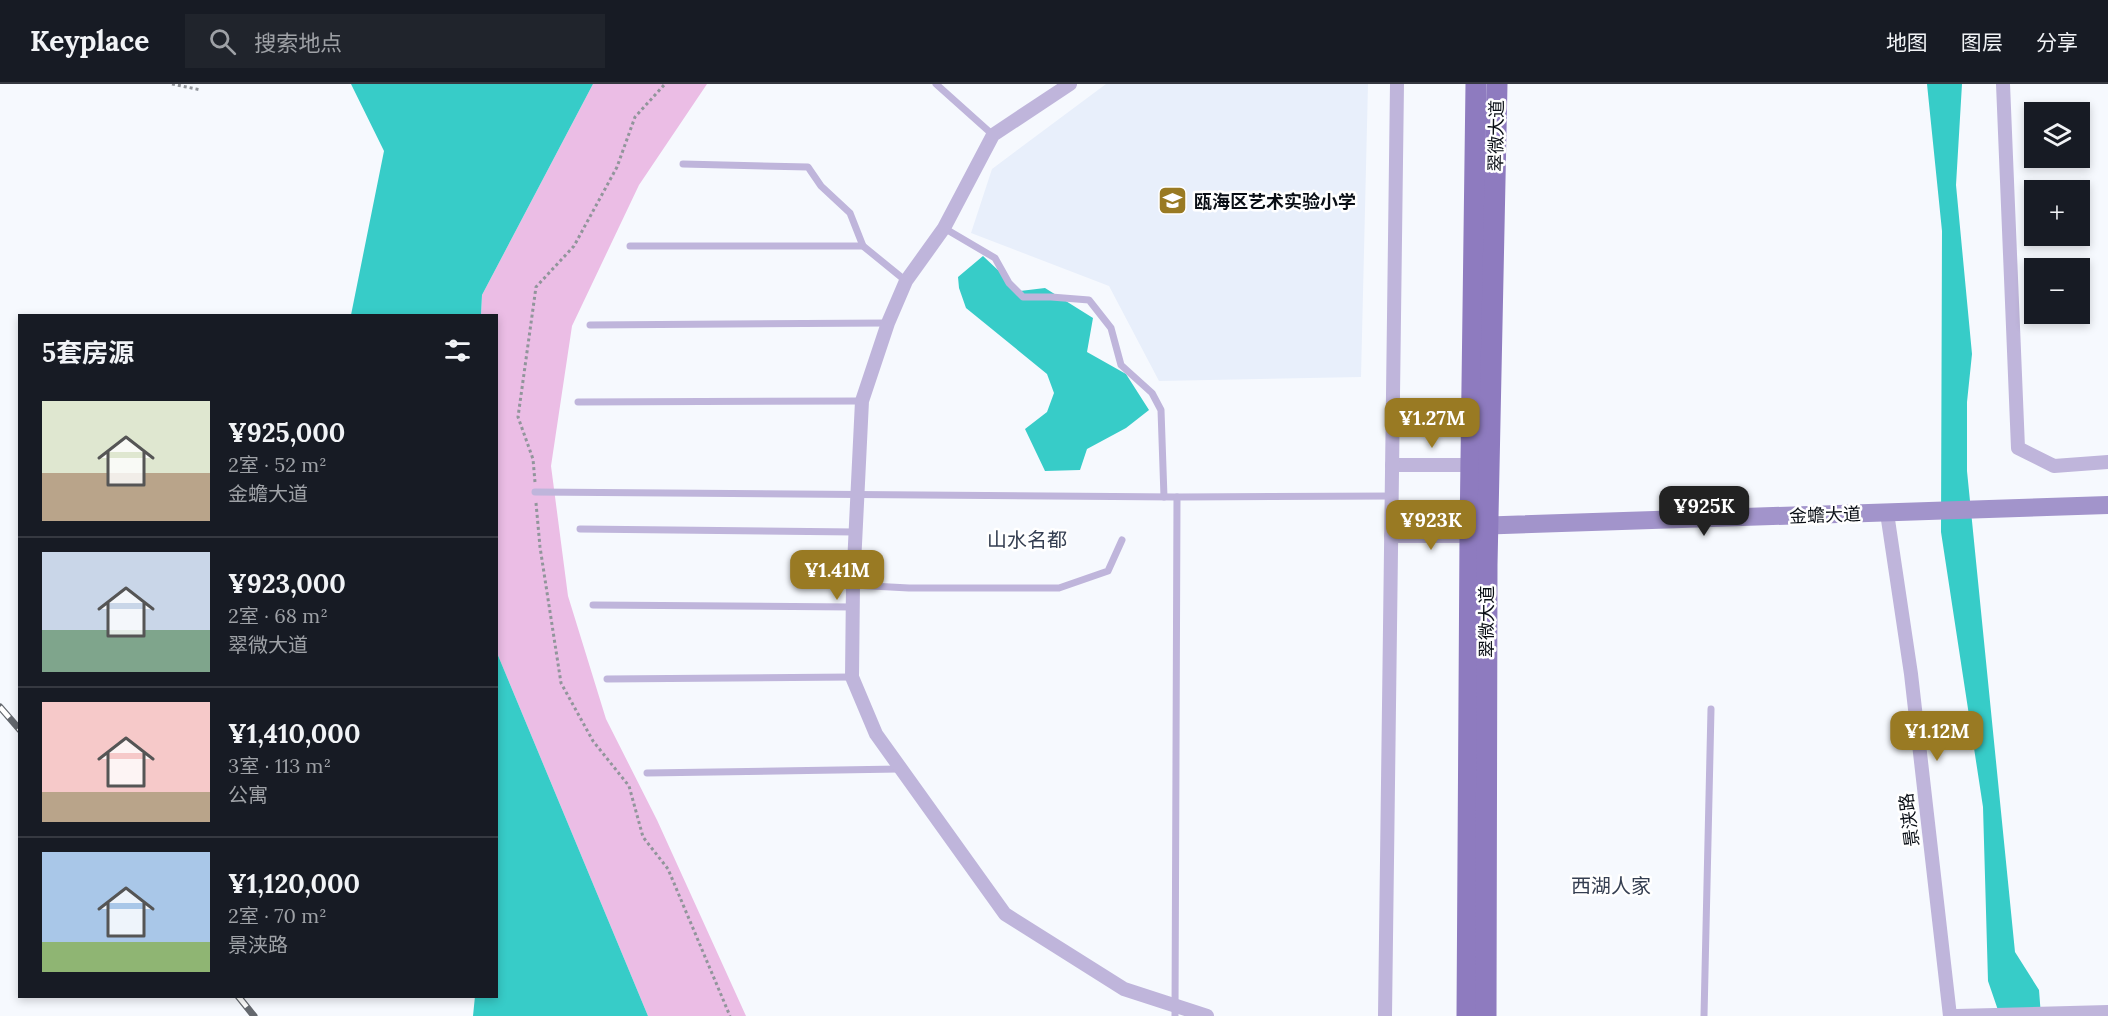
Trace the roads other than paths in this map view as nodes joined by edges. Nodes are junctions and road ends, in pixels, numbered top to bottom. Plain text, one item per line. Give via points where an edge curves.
1 (936, 84) edge
2 (1070, 84) edge
3 (1397, 84) edge
4 (1476, 84) edge
5 (1497, 84) edge
6 (2003, 84) edge
7 (993, 135) junction
8 (683, 164) dead end
9 (944, 228) junction
10 (630, 246) dead end
11 (863, 246) junction
12 (906, 281) junction
13 (888, 323) junction
14 (590, 325) dead end
15 (862, 401) junction
16 (578, 402) dead end
17 (2108, 462) edge
18 (1392, 465) junction
19 (1471, 465) junction
20 (535, 492) road end
21 (857, 494) junction
22 (1392, 496) junction
23 (1164, 497) junction
24 (1177, 497) junction
25 (2108, 505) edge
26 (1887, 513) junction
27 (580, 529) dead end
28 (1476, 529) junction
29 (855, 532) junction
30 (1391, 536) junction
31 (1122, 540) dead end
32 (853, 585) junction
33 (593, 605) dead end
34 (853, 607) junction
35 (852, 677) junction
36 (607, 679) dead end
37 (1711, 709) dead end
38 (901, 769) junction
39 (647, 773) dead end
40 (1176, 1011) edge
41 (2108, 1012) edge
42 (1980, 1015) edge
43 (1207, 1016) edge
44 (1385, 1016) edge
45 (1467, 1016) edge
46 (1486, 1016) edge
47 (1704, 1016) edge
48 (1950, 1016) edge
49 (1956, 1016) edge

1 - 7 lane
2 - 7 street
3 - 18 street
4 - 19 main road, 翠微大道
5 - 28 main road, 翠微大道
6 - 17 street via 2018,448 2054,466
7 - 9 street
8 - 11 lane via 808,167 821,186 850,213
9 - 12 street
9 - 23 lane via 995,258 1009,283 1023,297 1089,300 1111,328 1121,365 1152,393 1161,410
10 - 11 lane
11 - 12 lane
12 - 13 street
13 - 14 lane
13 - 15 street
15 - 16 lane
15 - 21 street
18 - 19 street
18 - 22 street
19 - 28 main road, 翠微大道
20 - 21 lane
21 - 23 lane
21 - 29 street
22 - 24 lane
22 - 30 street
23 - 24 lane
24 - 40 lane
25 - 26 street, 金蟾大道
26 - 28 street, 金蟾大道
26 - 48 street, 景浃路 via 1911,674
27 - 29 lane
28 - 30 street
28 - 45 main road, 翠微大道
28 - 46 main road, 翠微大道
29 - 32 street
30 - 44 street
31 - 32 lane via 1108,571 1059,588
32 - 34 street
33 - 34 lane
34 - 35 street
35 - 36 lane
35 - 38 street via 876,734
37 - 47 lane
38 - 39 lane
38 - 40 street via 1005,914 1124,989
40 - 43 street
41 - 42 street
42 - 49 street

